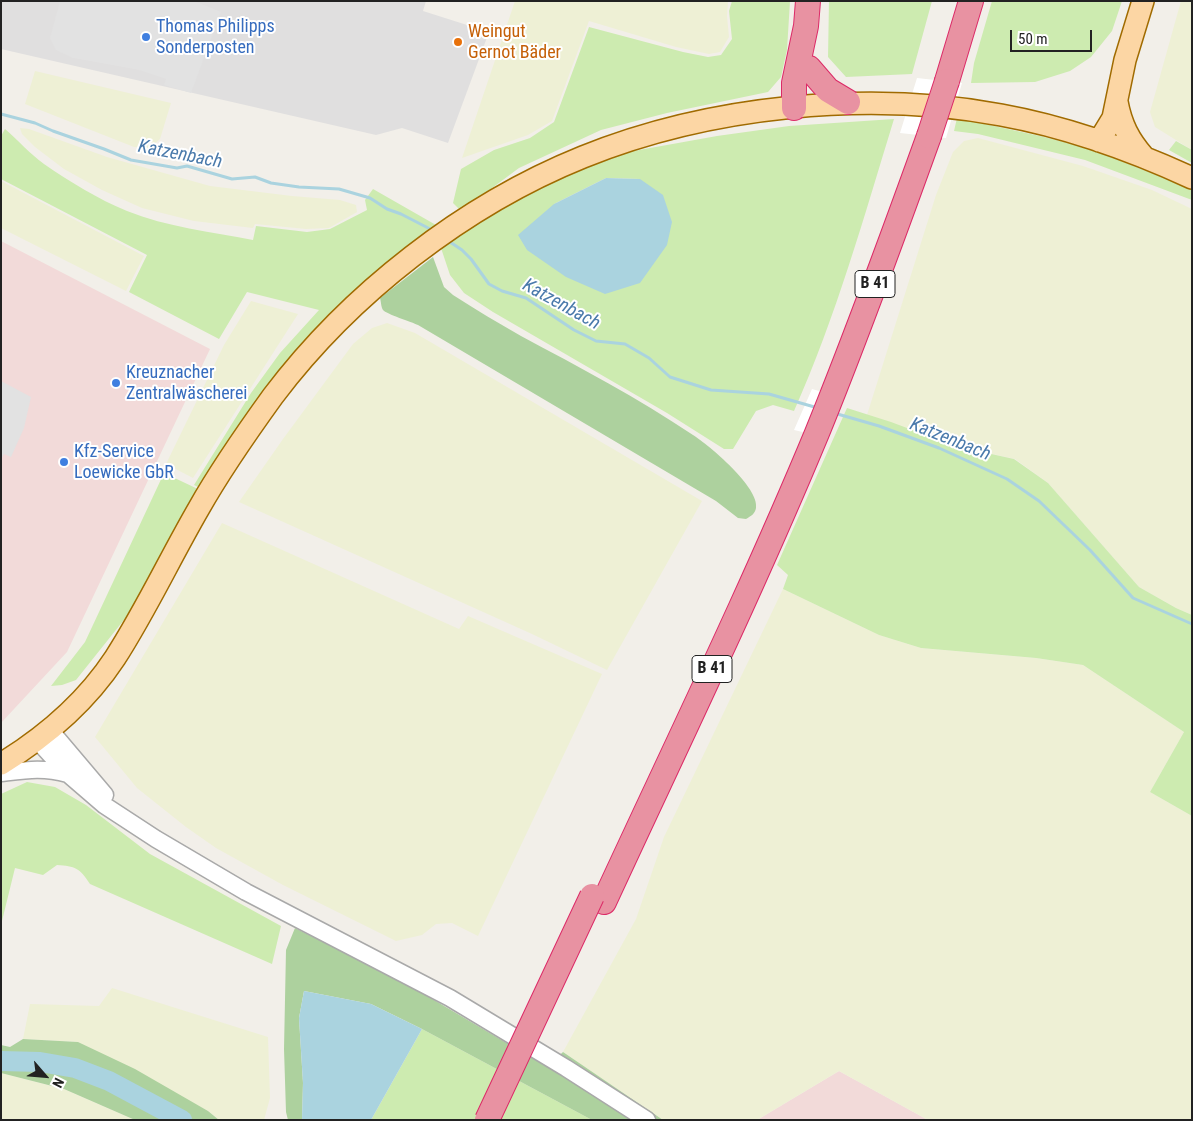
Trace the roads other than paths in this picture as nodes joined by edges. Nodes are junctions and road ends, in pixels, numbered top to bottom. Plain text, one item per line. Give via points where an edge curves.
1 (808, 1) edge
2 (955, 1) edge
3 (970, 1) edge
4 (1143, 1) edge
5 (806, 26) junction
6 (1125, 60) junction
7 (809, 68) junction
8 (939, 80) junction
9 (1117, 101) junction
10 (848, 102) junction
11 (798, 107) junction
12 (1096, 140) junction
13 (1144, 156) junction
14 (1192, 178) edge
15 (43, 735) junction
16 (1, 764) edge
17 (1, 773) edge
18 (68, 774) junction
19 (133, 824) junction
20 (598, 899) junction
21 (487, 1120) edge
22 (503, 1120) edge
23 (647, 1120) edge

1 - 5 highway
2 - 8 highway, B 41
3 - 8 highway, B 41
4 - 6 main road
5 - 7 highway
5 - 11 highway via 795,77
6 - 9 main road
6 - 12 main road via 1109,93
7 - 10 highway via 828,90
7 - 11 highway via 807,88
8 - 20 highway, B 41, bridge via 880,273 809,434 769,544
9 - 12 main road via 1110,125
9 - 13 main road via 1126,133
10 - 11 main road
10 - 12 main road via 913,104 998,114
11 - 15 main road via 743,114 629,140 581,158 525,184 482,209 408,260 323,338 275,394 200,507 114,660 65,716
12 - 13 main road
13 - 14 main road
15 - 16 main road
15 - 18 street
15 - 19 street
17 - 18 street via 50,769
18 - 19 street via 104,805
19 - 23 street via 246,892 450,998
20 - 21 highway, B 41, bridge
20 - 22 highway, B 41

